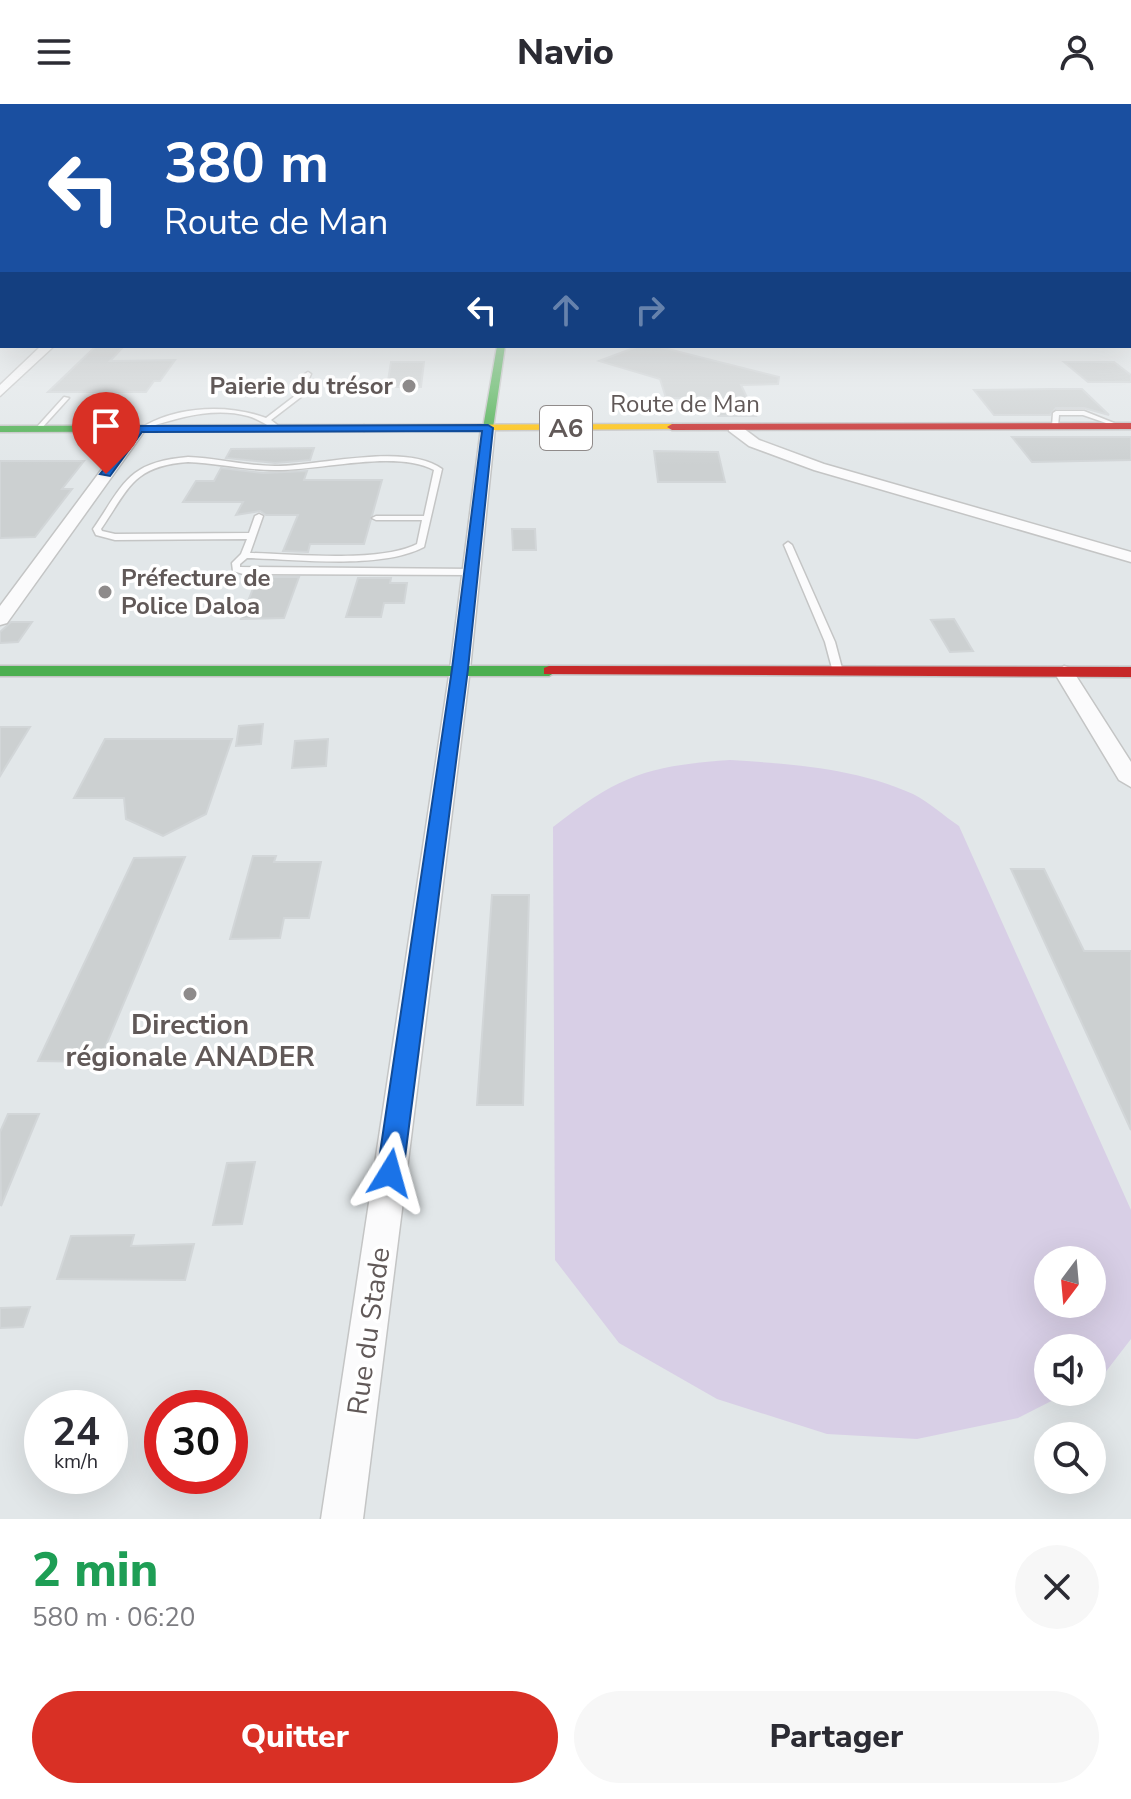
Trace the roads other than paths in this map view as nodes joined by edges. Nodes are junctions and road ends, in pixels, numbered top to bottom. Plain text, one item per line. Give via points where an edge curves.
1 (46, 348) edge
2 (501, 348) edge
3 (308, 374) dead end
4 (0, 392) edge
5 (66, 398) dead end
6 (273, 424) junction
7 (1124, 426) edge
8 (488, 428) junction
9 (734, 428) junction
10 (0, 429) edge
11 (38, 429) junction
12 (139, 429) junction
13 (259, 516) dead end
14 (376, 518) dead end
15 (427, 518) junction
16 (250, 536) junction
17 (788, 545) dead end
18 (245, 555) junction
19 (1131, 557) edge
20 (472, 572) junction
21 (0, 619) edge
22 (460, 669) junction
23 (0, 671) edge
24 (838, 672) junction
25 (1064, 672) junction
26 (1131, 672) edge
27 (1131, 780) edge
28 (342, 1519) edge

1 - 4 street
2 - 8 main road
3 - 6 lane
5 - 11 lane
6 - 8 main road, Route de Man / A6
6 - 12 main road, Route de Man / A6
7 - 9 main road, Route de Man / A6
8 - 9 main road, Route de Man / A6
8 - 20 street, Rue du Stade
9 - 19 street via 754,443 819,467
10 - 11 main road, Route de Man / A6
11 - 12 main road, Route de Man / A6
12 - 21 street
13 - 16 lane
14 - 15 lane
15 - 16 lane via 438,469 429,463 326,461 263,468 226,461 168,462 138,473 97,529 115,537
15 - 18 lane via 421,545 400,555
16 - 18 lane
17 - 24 lane
18 - 20 lane via 236,569
20 - 22 street, Rue du Stade
22 - 23 main road
22 - 24 main road
22 - 28 street, Rue du Stade
24 - 25 main road
25 - 26 main road
25 - 27 street

